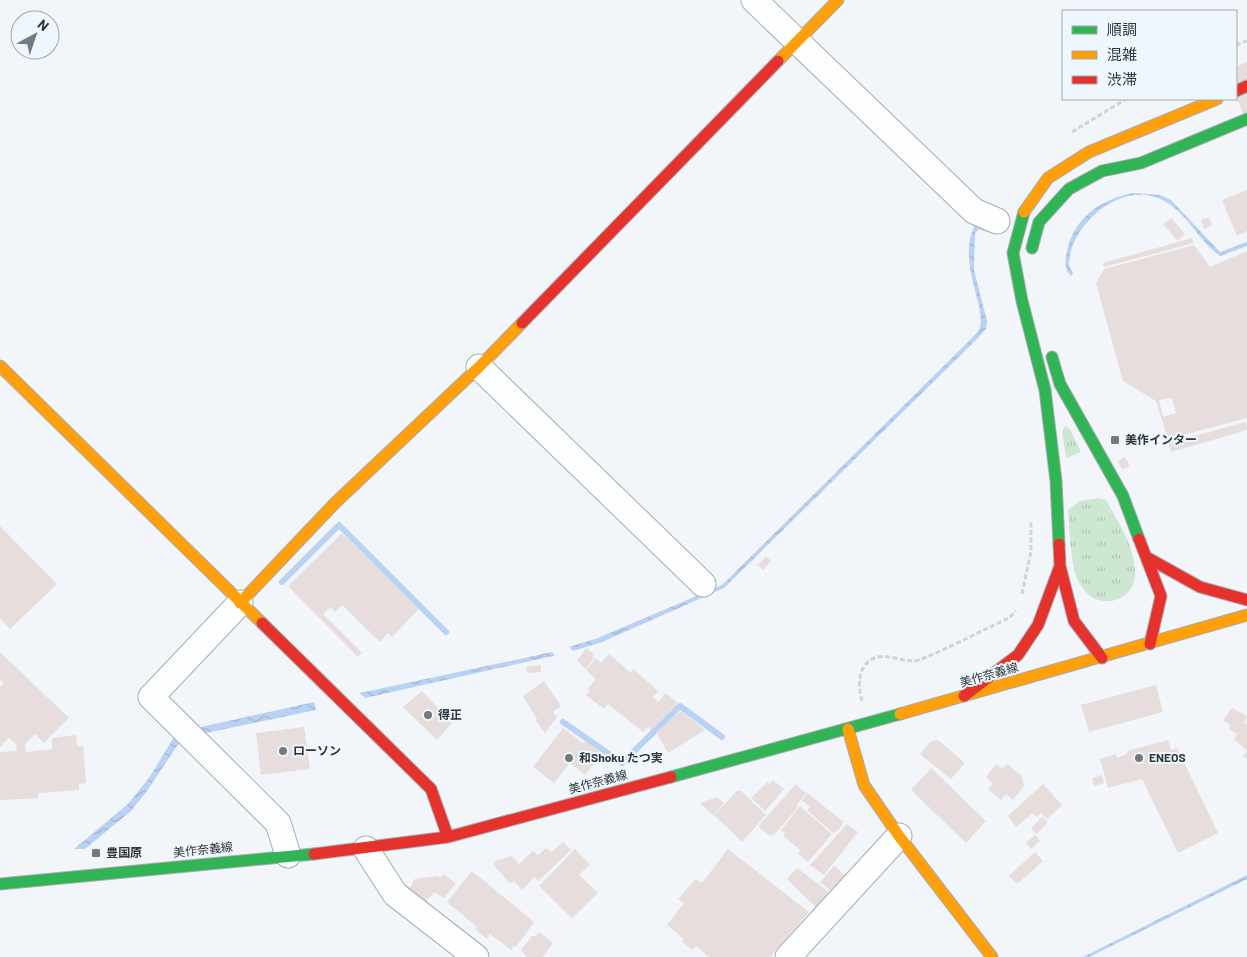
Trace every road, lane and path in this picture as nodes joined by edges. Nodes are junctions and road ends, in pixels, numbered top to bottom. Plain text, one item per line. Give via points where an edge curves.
1 (754, 0) edge
2 (838, 0) edge
3 (797, 42) junction
4 (1124, 100) edge
5 (1214, 100) edge
6 (1247, 119) edge
7 (1067, 136) dead end
8 (997, 221) dead end
9 (1029, 258) dead end
10 (1050, 348) dead end
11 (0, 366) edge
12 (479, 367) junction
13 (1032, 511) dead end
14 (1148, 558) junction
15 (1060, 566) junction
16 (703, 584) dead end
17 (1020, 599) dead end
18 (1247, 600) edge
19 (240, 603) junction
20 (1018, 609) dead end
21 (1247, 615) edge
22 (1150, 644) junction
23 (1102, 658) junction
24 (964, 696) junction
25 (868, 724) junction
26 (848, 729) junction
27 (899, 836) junction
28 (448, 837) junction
29 (366, 849) junction
30 (288, 856) junction
31 (0, 884) edge
32 (476, 957) edge
33 (788, 957) edge
34 (992, 957) edge

1 - 3 street
2 - 3 main road
3 - 8 street via 974,211
3 - 12 main road
4 - 7 path
5 - 15 main road via 1089,152 1048,178 1024,212 1013,253 1045,390 1056,481
6 - 9 main road via 1141,162 1102,171 1069,189 1039,222
10 - 14 main road via 1060,384 1123,496
11 - 19 main road
12 - 16 street
12 - 19 main road via 335,503
13 - 17 path via 1031,551
14 - 18 main road via 1200,587
14 - 22 main road via 1161,596
15 - 23 main road via 1074,621
15 - 24 main road via 1038,626 1018,655
19 - 28 main road via 431,789
19 - 30 street via 151,697 278,823
20 - 25 path via 1009,618 915,661 889,656 876,657 866,664 859,690
21 - 22 main road, 美作奈義線
22 - 23 main road, 美作奈義線
23 - 24 main road, 美作奈義線
24 - 25 main road, 美作奈義線
25 - 26 main road, 美作奈義線
26 - 27 main road via 864,785
26 - 28 main road, 美作奈義線
27 - 33 street
27 - 34 main road
28 - 29 main road, 美作奈義線
29 - 30 main road, 美作奈義線
29 - 32 street via 395,894
30 - 31 main road, 美作奈義線

